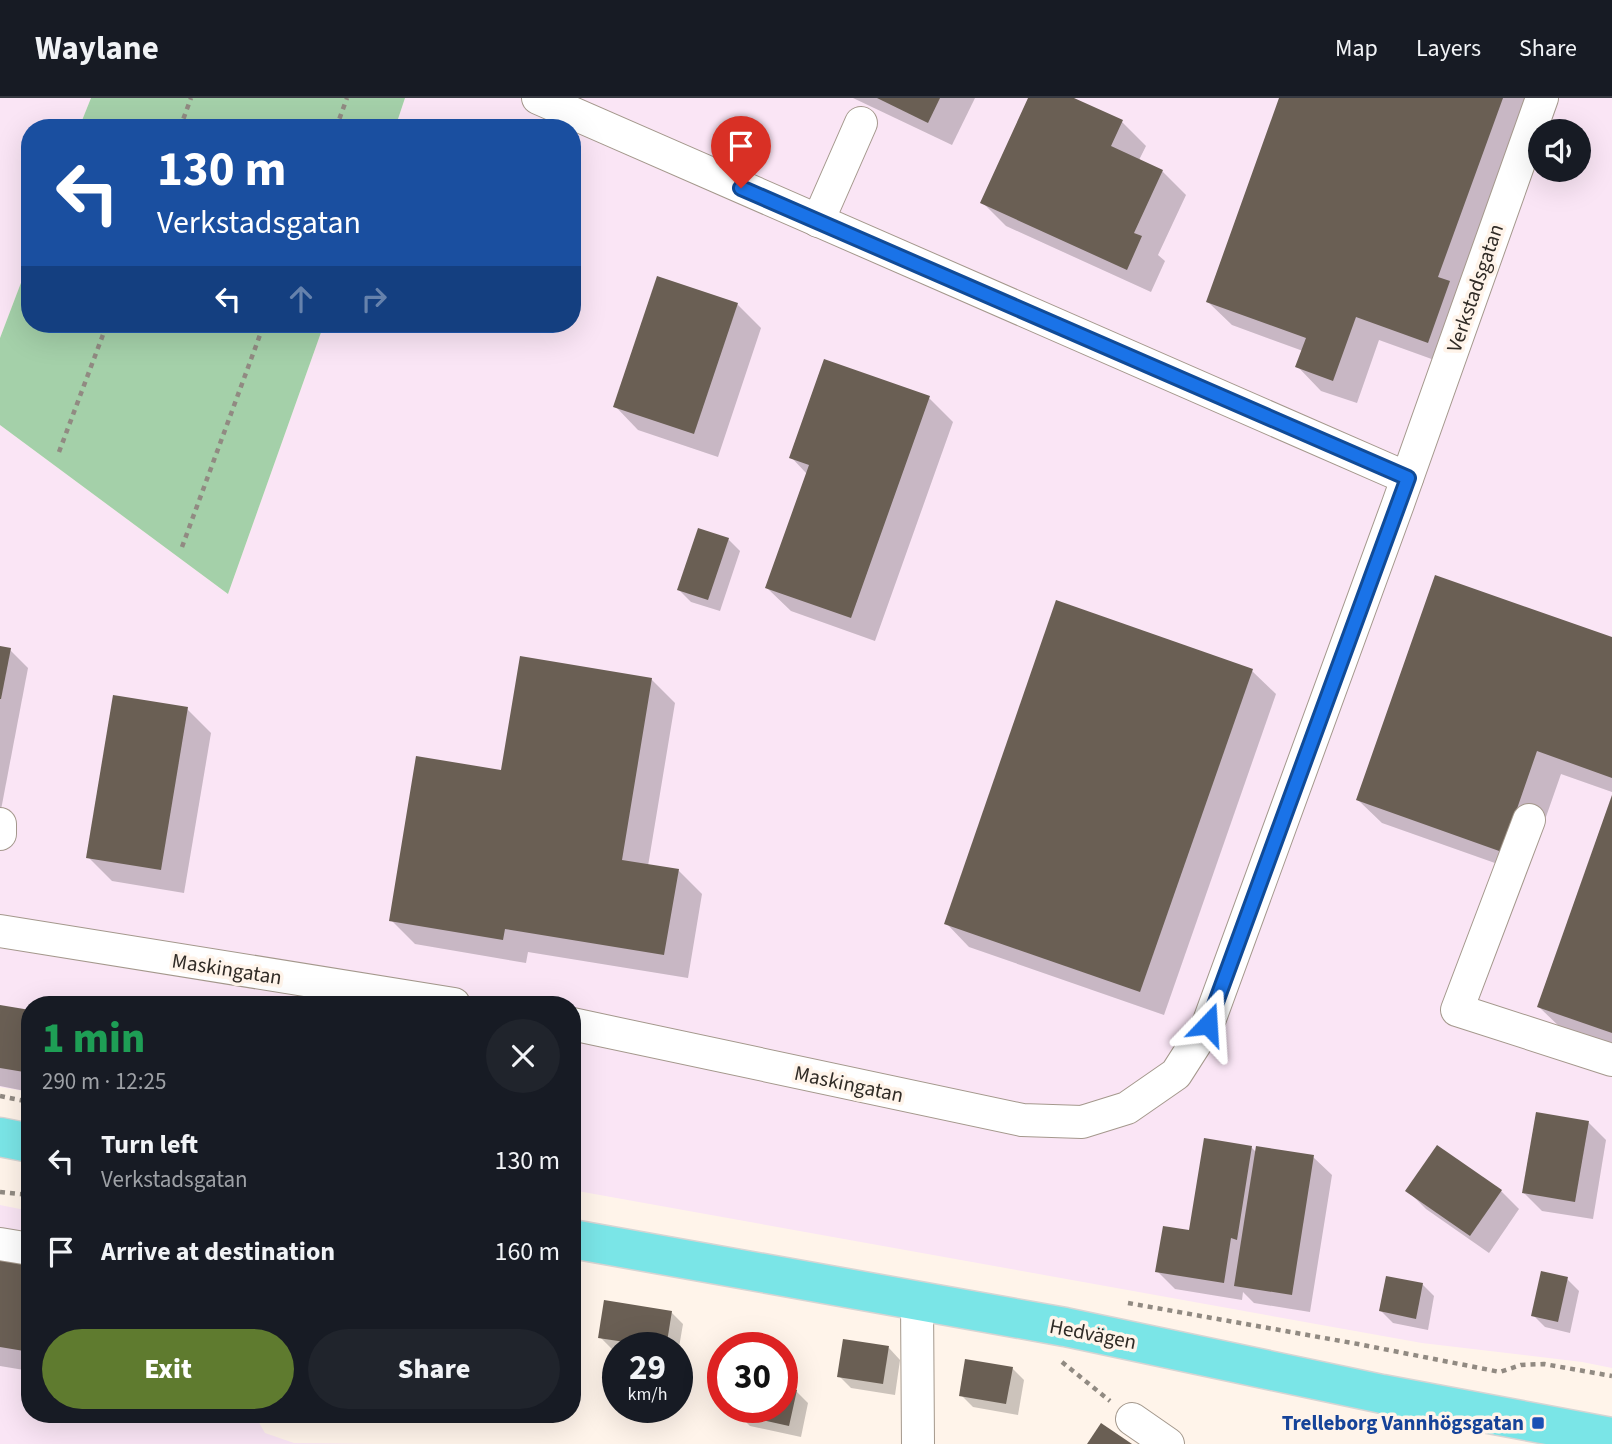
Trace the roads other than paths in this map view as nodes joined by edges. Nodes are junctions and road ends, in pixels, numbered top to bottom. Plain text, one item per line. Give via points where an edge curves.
1 (538, 98) edge
2 (1542, 98) edge
3 (861, 124) dead end
4 (818, 221) junction
5 (1408, 478) junction
6 (1529, 820) dead end
7 (0, 824) edge
8 (0, 834) edge
9 (0, 931) edge
10 (404, 996) edge
11 (581, 1026) edge
12 (1612, 1060) edge
13 (1127, 1108) joint
14 (0, 1137) edge
15 (21, 1141) edge
16 (581, 1241) edge
17 (0, 1244) edge
18 (21, 1248) edge
19 (917, 1301) junction
20 (1132, 1419) road end
21 (1612, 1437) edge
22 (918, 1444) edge
23 (1168, 1444) edge

1 - 4 street
2 - 5 street, Verkstadsgatan
3 - 4 street
4 - 5 street
5 - 13 street, Verkstadsgatan via 1208,1024 1176,1074
6 - 12 street via 1457,1010
7 - 8 street
9 - 10 street, Maskingatan
11 - 13 street, Maskingatan via 1021,1121 1082,1122
14 - 15 main road
16 - 19 main road, Hedvägen
17 - 18 street
19 - 21 main road, Hedvägen
19 - 22 street
20 - 23 street

